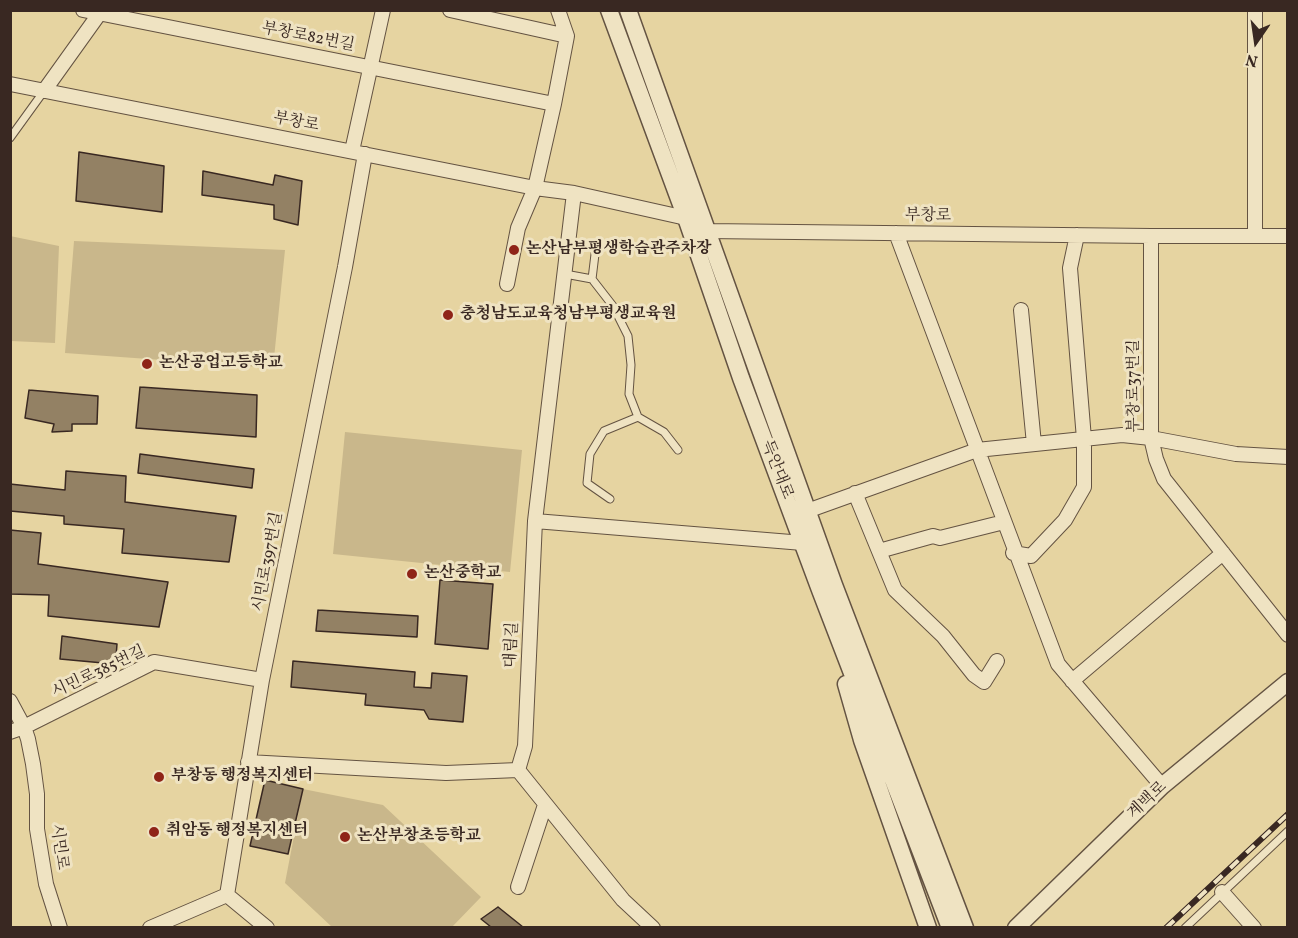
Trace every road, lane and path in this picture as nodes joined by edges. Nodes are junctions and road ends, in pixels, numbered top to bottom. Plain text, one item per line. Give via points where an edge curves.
1 (83, 10) edge
2 (382, 10) edge
3 (450, 10) edge
4 (558, 10) edge
5 (609, 10) edge
6 (628, 10) edge
7 (1255, 10) edge
8 (101, 12) edge
9 (567, 36) junction
10 (370, 67) junction
11 (10, 84) edge
12 (44, 91) junction
13 (554, 104) junction
14 (10, 138) edge
15 (359, 153) junction
16 (535, 188) junction
17 (574, 193) junction
18 (686, 218) junction
19 (706, 231) junction
20 (896, 233) junction
21 (1077, 235) junction
22 (1151, 236) junction
23 (1255, 236) junction
24 (1287, 236) edge
25 (596, 246) dead end
26 (565, 274) junction
27 (592, 279) junction
28 (507, 285) dead end
29 (1021, 310) dead end
30 (638, 417) junction
31 (1151, 438) junction
32 (1084, 439) junction
33 (1034, 444) junction
34 (678, 450) dead end
35 (977, 450) junction
36 (1287, 458) edge
37 (855, 494) junction
38 (610, 499) dead end
39 (807, 511) junction
40 (535, 521) junction
41 (1004, 522) junction
42 (803, 543) junction
43 (879, 551) junction
44 (1015, 553) junction
45 (1223, 553) junction
46 (827, 588) junction
47 (1287, 635) edge
48 (997, 661) dead end
49 (262, 680) junction
50 (1072, 681) junction
51 (1287, 682) edge
52 (10, 701) edge
53 (24, 727) junction
54 (10, 732) edge
55 (248, 762) junction
56 (518, 770) junction
57 (1162, 786) junction
58 (545, 805) junction
59 (1287, 831) edge
60 (518, 887) dead end
61 (1222, 892) junction
62 (227, 895) junction
63 (60, 927) edge
64 (150, 927) edge
65 (267, 927) edge
66 (653, 927) edge
67 (928, 927) edge
68 (957, 927) edge
69 (973, 927) edge
70 (1016, 927) edge
71 (1185, 927) edge
72 (1254, 927) edge

1 - 8 street, 부창로82번길
2 - 10 street, 부창로82번길
3 - 9 street
4 - 9 street
5 - 18 street, 득안대로
6 - 19 street, 득안대로
7 - 23 street
8 - 10 street, 부창로82번길
8 - 12 street
9 - 13 street
10 - 13 street
10 - 15 street, 부창로82번길
11 - 12 street, 부창로
12 - 14 lane
12 - 15 street, 부창로
13 - 16 street
15 - 16 street, 부창로
15 - 49 street, 시민로397번길 via 345,267
16 - 17 street, 부창로
16 - 28 street via 518,228
17 - 18 street, 부창로
17 - 26 street
18 - 19 street, 부창로
18 - 42 street, 득안대로
19 - 20 street, 부창로
19 - 39 street, 득안대로
20 - 21 street, 부창로
20 - 35 street
21 - 22 street, 부창로
21 - 32 street via 1070,268
22 - 23 street, 부창로
22 - 31 street, 부창로37번길
23 - 24 street, 부창로
25 - 27 lane
26 - 27 lane
26 - 40 street
27 - 30 lane via 613,306 628,336 632,365 629,394
29 - 33 street
30 - 34 lane via 664,432
30 - 38 lane via 604,431 590,454 587,483
31 - 32 street via 1122,435
31 - 36 street via 1236,454
31 - 45 street, 부창로37번길 via 1164,479
32 - 33 street
32 - 44 street via 1084,487 1065,520 1031,556
33 - 35 street
35 - 37 street
35 - 41 street
37 - 39 street
37 - 43 street
39 - 46 street, 득안대로
40 - 42 street
40 - 56 street, 대림길 via 525,746
41 - 43 street
41 - 44 street
42 - 46 street, 득안대로
43 - 48 street via 896,590 943,636 974,675 984,682
44 - 50 street via 1058,664
45 - 47 street, 부창로37번길
45 - 50 street
46 - 67 street via 862,740
46 - 68 street, 득안대로
46 - 69 street via 895,722
49 - 53 street, 시민로385번길 via 154,662
49 - 55 street, 시민로397번길
50 - 57 street
51 - 57 street, 계백로
52 - 53 street, 시민로
53 - 54 street, 시민로385번길
53 - 63 street, 시민로 via 33,764 37,829 46,884
55 - 56 street via 446,773
55 - 62 street, 시민로397번길
56 - 58 street
57 - 70 street, 계백로
58 - 60 street
58 - 66 street via 622,900
59 - 61 lane
61 - 71 lane
61 - 72 street
62 - 64 street
62 - 65 street

